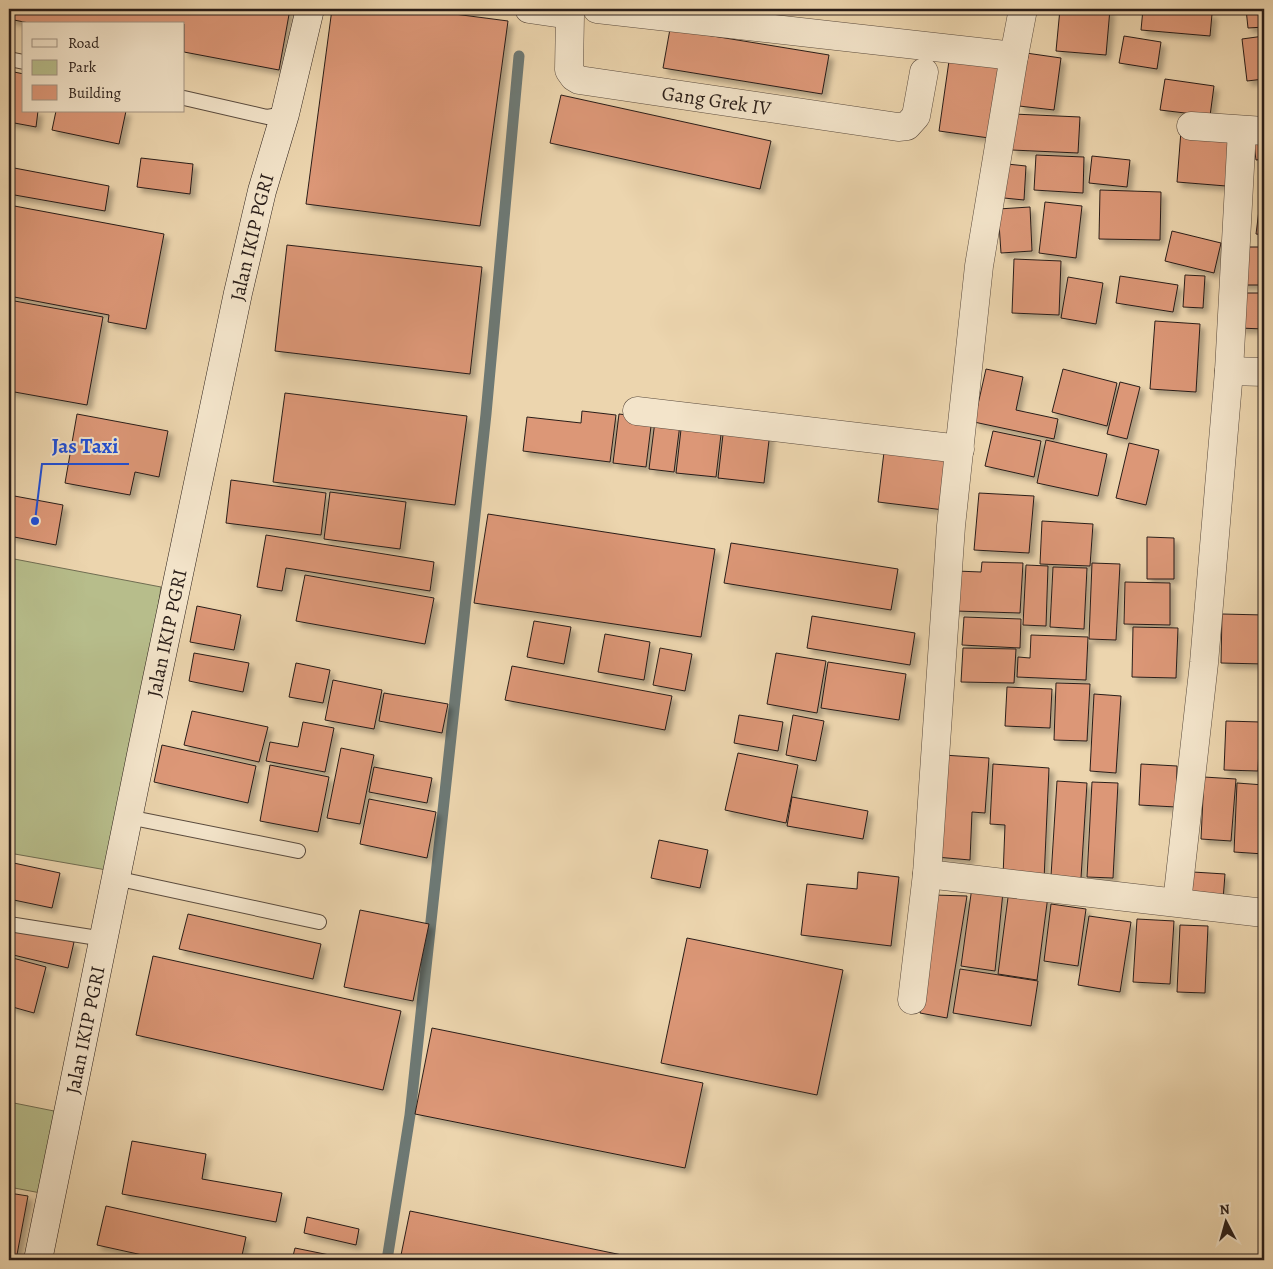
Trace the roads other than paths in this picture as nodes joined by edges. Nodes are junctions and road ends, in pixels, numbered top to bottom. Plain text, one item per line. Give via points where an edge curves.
1 (310, 9) edge
2 (529, 9) edge
3 (597, 9) edge
4 (1023, 9) edge
5 (576, 12) edge
6 (1014, 56) junction
7 (9, 59) edge
8 (22, 62) edge
9 (924, 72) dead end
10 (185, 98) edge
11 (286, 114) junction
12 (1191, 126) dead end
13 (1253, 131) edge
14 (1229, 371) junction
15 (1264, 372) edge
16 (637, 411) dead end
17 (960, 449) junction
18 (128, 817) junction
19 (298, 851) dead end
20 (927, 874) junction
21 (115, 878) junction
22 (1177, 902) junction
23 (1264, 913) edge
24 (320, 922) dead end
25 (9, 924) edge
26 (104, 939) junction
27 (912, 1000) dead end
28 (38, 1260) edge

1 - 11 street, Jalan IKIP PGRI
2 - 5 street, Gang Grek IV
3 - 6 street
4 - 6 street
5 - 9 street, Gang Grek IV via 569,70 579,80 907,126 916,116
6 - 17 street via 980,266
7 - 8 lane
10 - 11 lane via 267,117
11 - 18 street, Jalan IKIP PGRI via 262,191 236,302
12 - 13 street
13 - 14 street
14 - 15 street
14 - 22 street via 1204,662
16 - 17 street
17 - 20 street via 951,526
18 - 19 lane
18 - 21 street, Jalan IKIP PGRI
20 - 22 street
20 - 27 street
21 - 24 lane
21 - 26 street, Jalan IKIP PGRI
22 - 23 street
25 - 26 lane
26 - 28 street, Jalan IKIP PGRI

